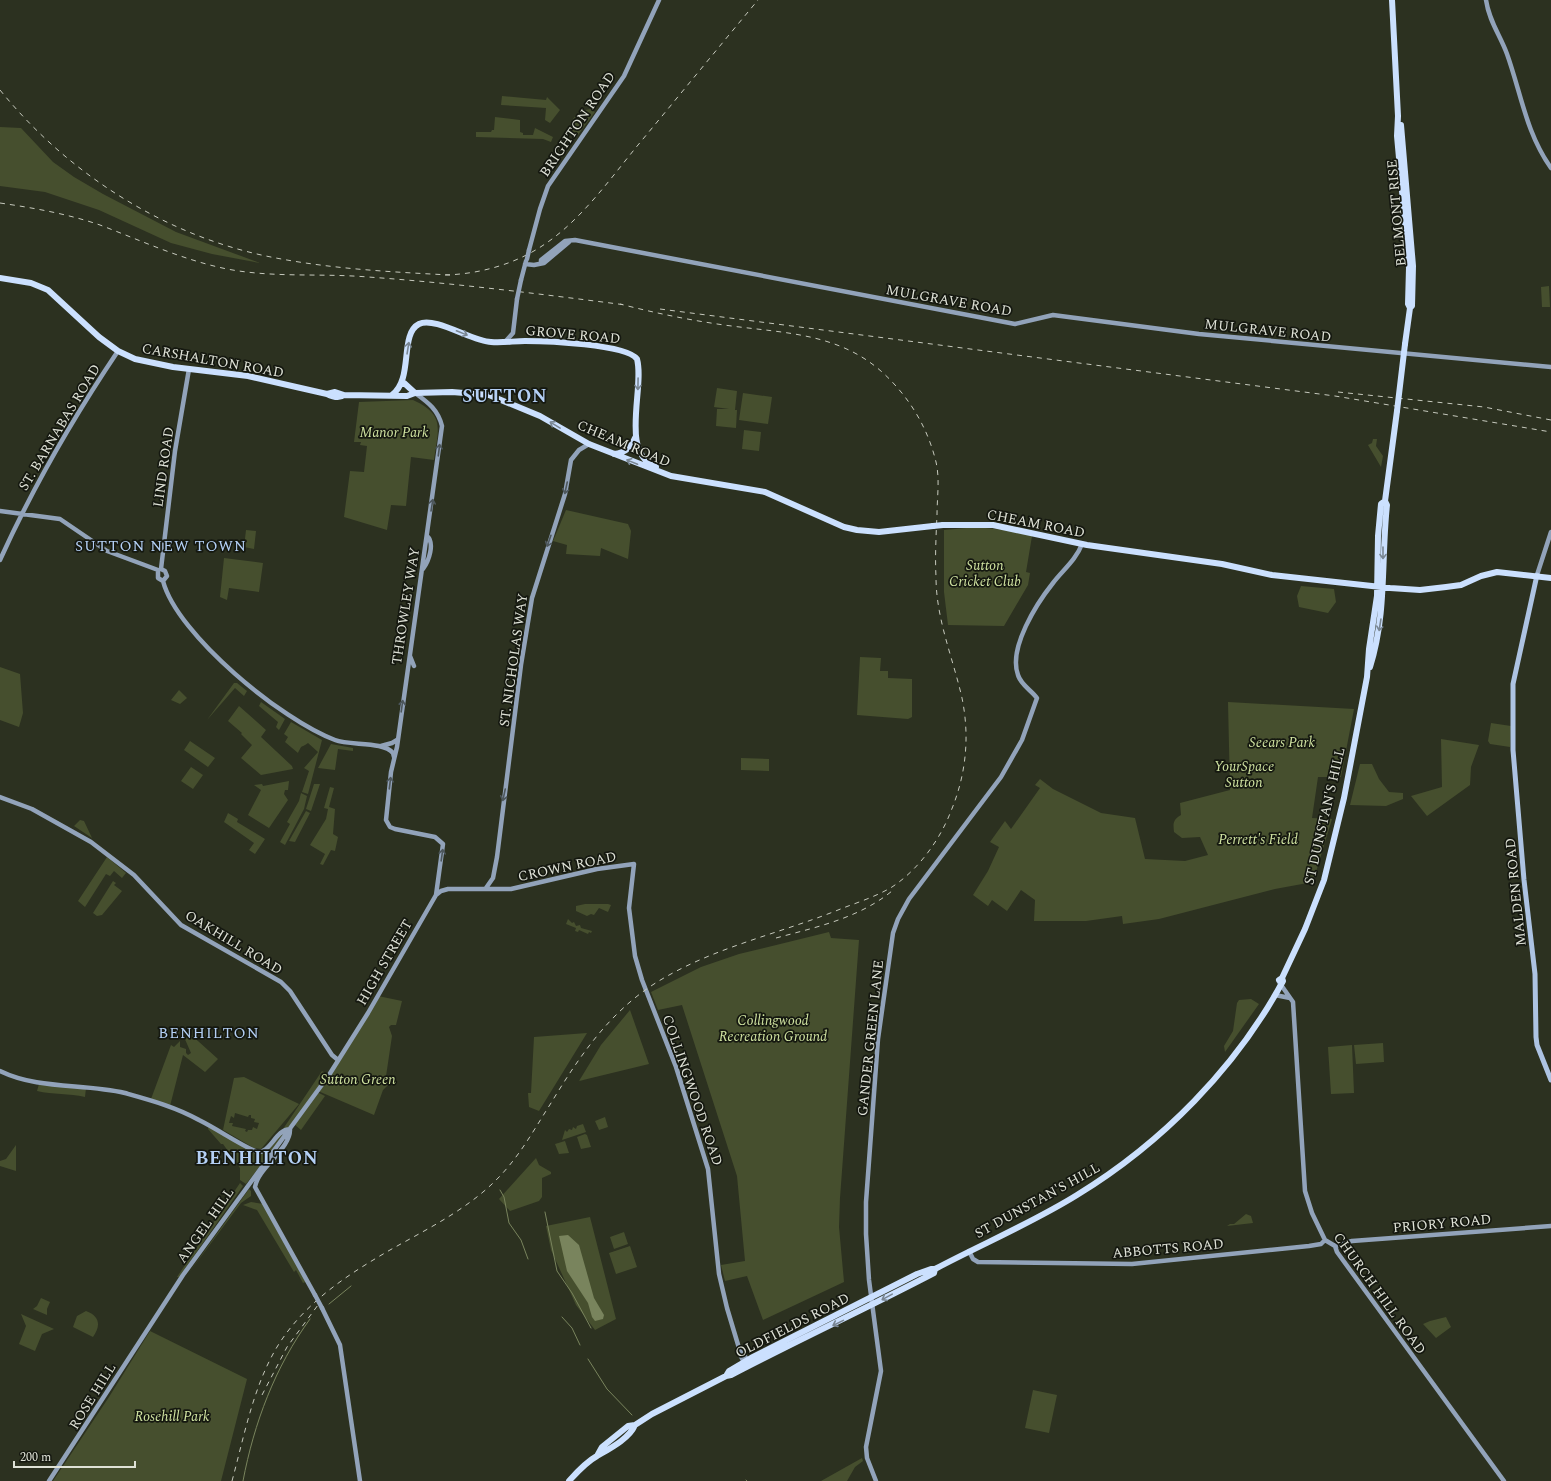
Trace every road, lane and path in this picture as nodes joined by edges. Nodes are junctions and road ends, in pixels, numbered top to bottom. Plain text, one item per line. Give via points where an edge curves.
1 (658, 0) edge
2 (1392, 0) edge
3 (1486, 0) edge
4 (1551, 168) edge
5 (526, 261) junction
6 (0, 278) edge
7 (513, 333) junction
8 (524, 341) junction
9 (505, 342) junction
10 (118, 351) junction
11 (1551, 368) edge
12 (190, 369) junction
13 (403, 382) junction
14 (415, 393) junction
15 (392, 394) junction
16 (502, 399) joint
17 (636, 436) junction
18 (589, 444) junction
19 (612, 454) junction
20 (696, 481) junction
21 (1385, 501) junction
22 (0, 511) edge
23 (21, 515) junction
24 (1551, 532) edge
25 (1082, 544) junction
26 (0, 560) edge
27 (159, 569) junction
28 (1537, 575) junction
29 (1551, 578) edge
30 (163, 581) junction
31 (1377, 586) junction
32 (1384, 586) junction
33 (410, 656) junction
34 (414, 666) dead end
35 (1367, 677) junction
36 (397, 740) junction
37 (379, 746) junction
38 (394, 760) junction
39 (0, 797) edge
40 (435, 836) joint
41 (634, 864) joint
42 (439, 877) junction
43 (493, 878) junction
44 (486, 888) junction
45 (448, 889) junction
46 (505, 889) junction
47 (436, 895) junction
48 (1281, 981) junction
49 (1275, 995) junction
50 (1291, 998) junction
51 (1258, 1020) junction
52 (338, 1060) junction
53 (0, 1071) edge
54 (1551, 1080) edge
55 (290, 1129) junction
56 (1551, 1226) edge
57 (1325, 1240) junction
58 (1335, 1246) junction
59 (969, 1252) junction
60 (872, 1302) junction
61 (126, 1362) joint
62 (747, 1364) junction
63 (49, 1481) edge
64 (360, 1481) edge
65 (569, 1481) edge
66 (876, 1481) edge
67 (1504, 1481) edge

1 - 5 street, BRIGHTON ROAD, bridge via 624,76 548,186
2 - 21 highway, BELMONT RISE, bridge via 1398,116 1402,135 1413,266 1412,306
3 - 4 street via 1489,16 1508,56 1531,134
5 - 7 street, bridge via 516,300
5 - 11 street, MULGRAVE ROAD via 534,265 544,263 568,242 575,240 1015,324 1053,315 1200,334
6 - 10 highway, CARSHALTON ROAD via 31,283 48,290 87,327
7 - 8 street
7 - 9 street
8 - 9 highway, GROVE ROAD
8 -> 17 highway, GROVE ROAD via 619,349 632,354 637,359
13 -> 9 highway, GROVE ROAD via 411,332 425,322 482,341
10 - 12 highway, CARSHALTON ROAD via 135,359
10 - 23 street, ST. BARNABAS ROAD via 61,441
12 - 15 highway, CARSHALTON ROAD via 248,376 336,397
12 - 27 street, LIND ROAD via 175,451
13 - 14 highway
13 - 15 highway
14 - 15 highway, CARSHALTON ROAD via 407,396
14 - 16 highway, CARSHALTON ROAD via 479,393
33 -> 14 street, THROWLEY WAY via 442,426 434,407
18 -> 16 highway, CHEAM ROAD via 540,416
17 - 19 highway via 629,448
17 - 20 highway, CHEAM ROAD via 642,457 648,463
18 - 19 highway, CHEAM ROAD
18 -> 43 street, ST. NICHOLAS WAY via 579,450 572,460 565,494 532,598
20 -> 19 highway, CHEAM ROAD via 671,476
20 - 25 highway, CHEAM ROAD, bridge via 765,492 831,522 857,530 879,532 943,525 993,525
21 - 31 highway, ST DUNSTAN'S HILL via 1381,504
21 -> 32 highway, ST DUNSTAN'S HILL via 1387,505 1383,539
22 - 23 street
23 - 26 street, ST. BARNABAS ROAD
23 - 27 street via 60,519 107,551
24 - 28 street
25 - 31 highway, CHEAM ROAD via 1222,564 1285,577
25 - 60 street, GANDER GREEN LANE via 1076,556 1040,600 1019,643 1017,674 1037,698 1022,740 1001,777 909,899 895,926 878,1038 866,1202
27 - 30 street via 158,578
27 - 30 street via 165,571 167,576
28 - 29 highway
28 - 32 highway via 1493,573 1461,585 1434,589
28 - 54 main road, MALDEN ROAD via 1516,669 1513,750 1534,968 1536,1037
30 - 37 street via 173,605 196,634 263,698 301,723 334,740
31 - 32 highway
31 - 35 highway, ST DUNSTAN'S HILL
32 -> 35 highway, ST DUNSTAN'S HILL via 1375,650
33 - 34 street
36 -> 33 street, THROWLEY WAY
35 - 48 highway, ST DUNSTAN'S HILL via 1344,798 1325,873 1305,929
36 - 37 street
36 - 38 street, THROWLEY WAY
37 - 38 street via 391,750
40 -> 38 street, THROWLEY WAY via 395,829 387,824
39 - 52 street, OAKHILL ROAD via 32,809 91,842 134,875 181,925 281,982
42 -> 40 street, HIGH STREET via 443,844
41 - 46 street, CROWN ROAD via 596,869
41 - 62 street, COLLINGWOOD ROAD via 629,908 635,956 676,1067 708,1169 719,1274 729,1316
42 - 45 street via 439,883
42 - 47 street, HIGH STREET
43 - 44 street, ST. NICHOLAS WAY
43 - 46 street, CROWN ROAD via 497,887
44 - 45 street, CROWN ROAD
44 - 46 street, CROWN ROAD
45 - 47 street, CROWN ROAD via 441,890
47 - 52 street, HIGH STREET
48 - 49 highway, ST DUNSTAN'S HILL
48 - 50 street
48 - 51 highway, ST DUNSTAN'S HILL
49 - 50 street
49 - 51 highway, ST DUNSTAN'S HILL
50 - 57 street, CHURCH HILL ROAD via 1303,1179 1308,1204
51 - 59 highway, ST DUNSTAN'S HILL via 1206,1088 1171,1124 1130,1159 1077,1195
52 - 55 street, HIGH STREET
53 - 55 street via 13,1078 39,1084 113,1090 147,1099 187,1114 257,1152 266,1149 281,1130
55 - 61 street, ANGEL HILL via 183,1275
55 - 64 street, ANGEL HILL, bridge via 288,1138 255,1187 340,1345
56 - 58 street, PRIORY ROAD via 1360,1240
57 - 58 street, CHURCH HILL ROAD
57 - 59 street, ABBOTTS ROAD via 1321,1244 1309,1246 1132,1264 978,1262
58 - 67 street, CHURCH HILL ROAD
59 - 60 highway, ST DUNSTAN'S HILL via 935,1269 917,1274
60 - 62 highway, OLDFIELDS ROAD
60 - 66 street, GANDER GREEN LANE via 881,1371 866,1447 867,1458
61 - 63 street, ROSE HILL
62 - 65 highway, OLDFIELDS ROAD via 729,1371 726,1376 635,1425 633,1431 579,1469

